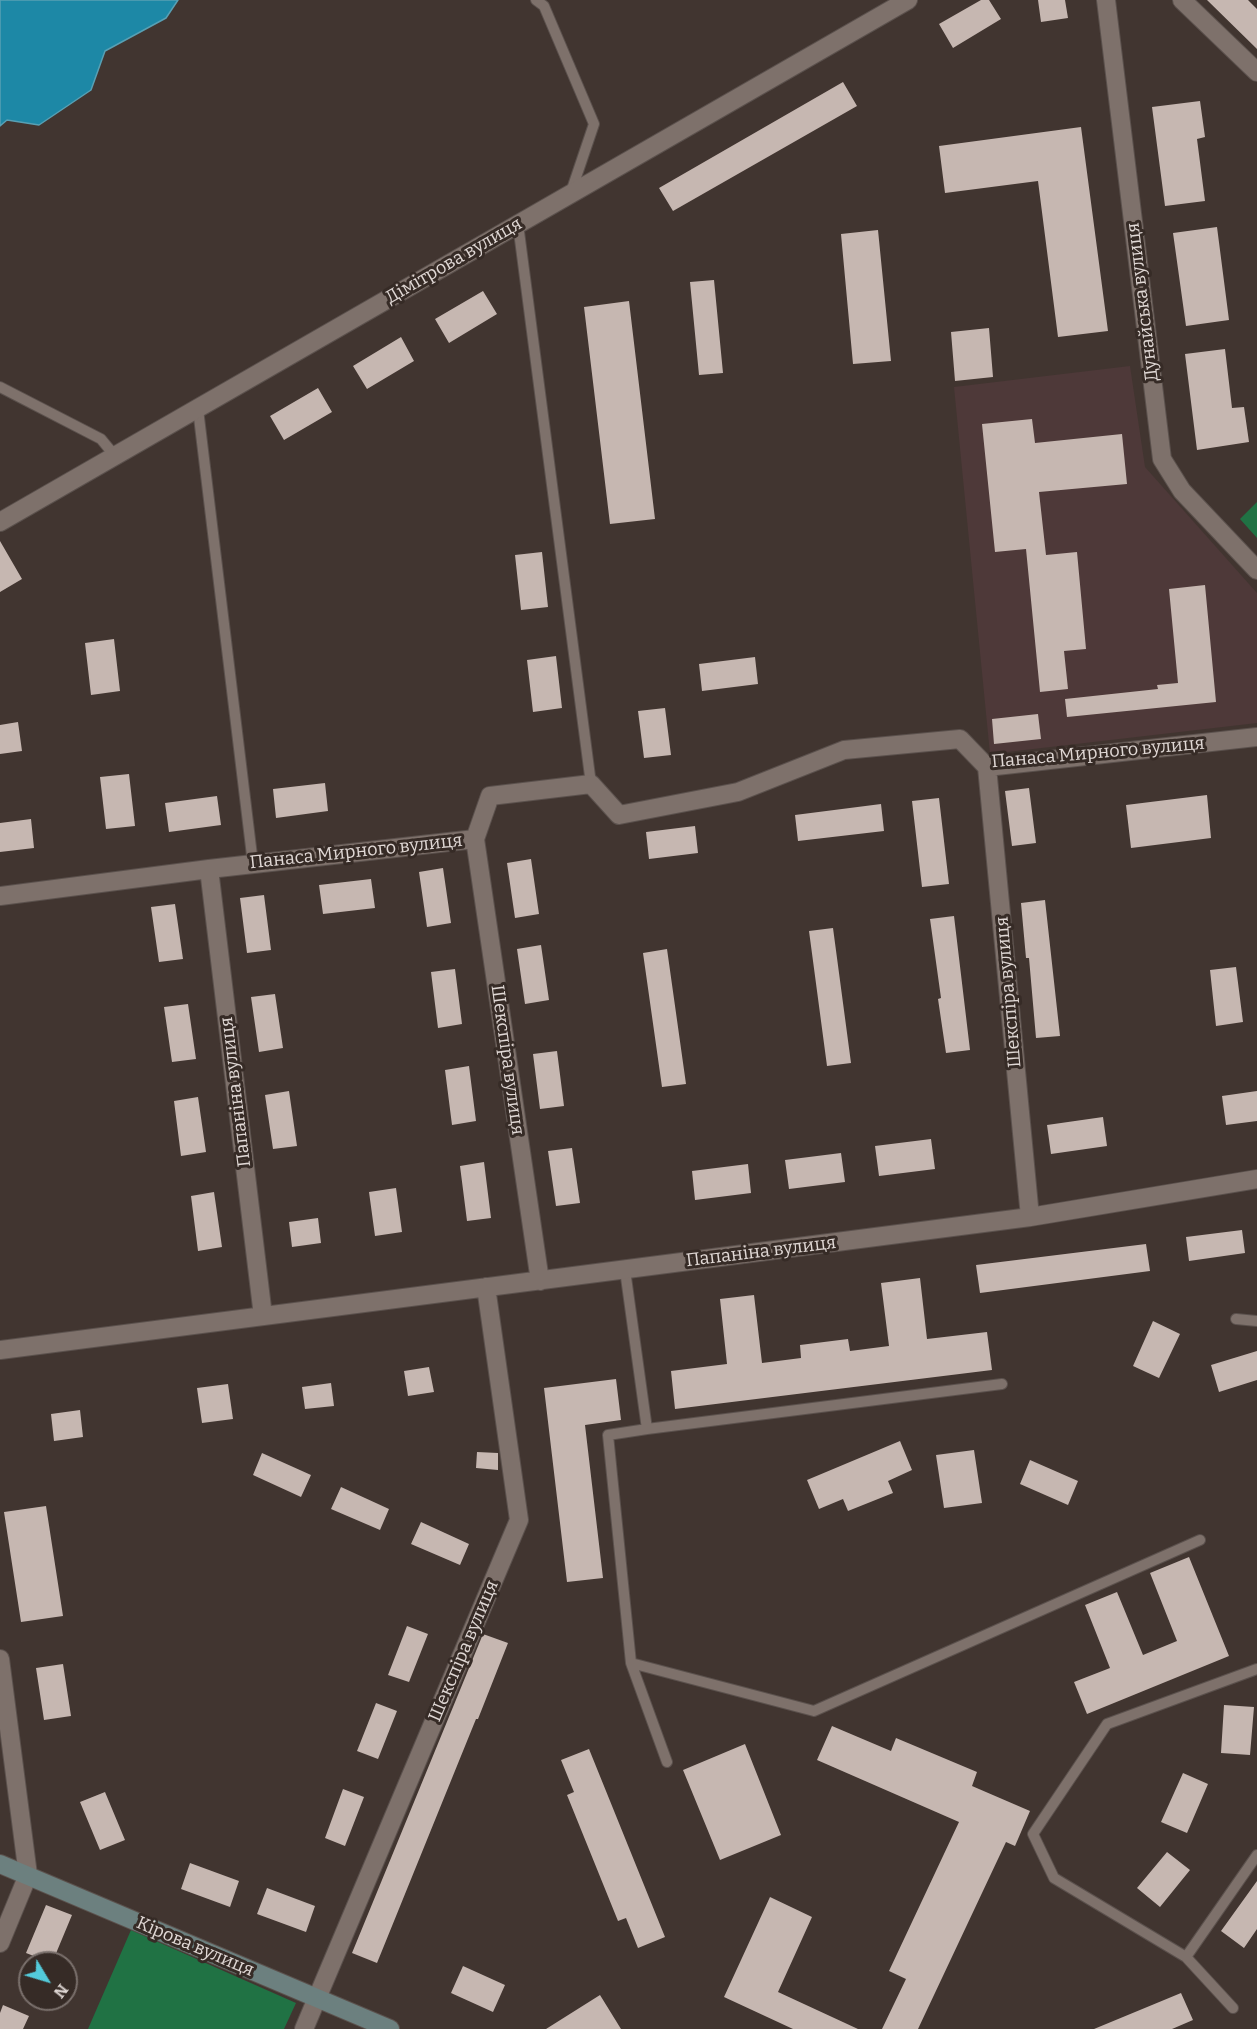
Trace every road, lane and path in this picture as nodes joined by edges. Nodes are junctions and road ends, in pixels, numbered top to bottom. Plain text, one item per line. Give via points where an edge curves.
1 (536, 0) edge
2 (908, 0) edge
3 (1106, 0) edge
4 (1182, 0) edge
5 (1257, 72) edge
6 (569, 195) junction
7 (518, 224) junction
8 (0, 387) edge
9 (198, 409) junction
10 (115, 456) junction
11 (0, 522) edge
12 (1257, 570) edge
13 (1257, 737) edge
14 (987, 767) junction
15 (591, 784) junction
16 (475, 839) junction
17 (253, 864) junction
18 (209, 869) junction
19 (0, 896) edge
20 (1257, 1179) edge
21 (1030, 1217) junction
22 (625, 1270) junction
23 (540, 1281) junction
24 (486, 1287) junction
25 (263, 1316) junction
26 (1236, 1319) dead end
27 (1257, 1321) edge
28 (0, 1350) edge
29 (1002, 1384) dead end
30 (647, 1429) junction
31 (1200, 1540) dead end
32 (0, 1659) edge
33 (632, 1664) junction
34 (1257, 1669) edge
35 (667, 1762) dead end
36 (1257, 1855) edge
37 (0, 1864) edge
38 (28, 1875) junction
39 (0, 1943) edge
40 (1186, 1958) junction
41 (318, 1999) junction
42 (1233, 2008) dead end
43 (304, 2029) edge
44 (390, 2029) edge

1 - 6 lane via 544,6 594,124
2 - 6 street, Дімітрова вулиця
3 - 12 street, Дунайська вулиця via 1162,459 1182,491
4 - 5 street
6 - 7 street, Дімітрова вулиця
7 - 9 street, Дімітрова вулиця
7 - 15 lane
8 - 10 lane via 101,439
9 - 10 street, Дімітрова вулиця
9 - 17 lane
10 - 11 street, Дімітрова вулиця
13 - 14 street, Панаса Мирного вулиця
14 - 15 street, Панаса Мирного вулиця via 960,739 844,750 738,792 619,815
14 - 21 street, Шекспіра вулиця
15 - 16 street, Панаса Мирного вулиця via 490,796
16 - 17 street, Панаса Мирного вулиця
16 - 23 street, Шекспіра вулиця
17 - 18 street, Панаса Мирного вулиця
18 - 19 street, Панаса Мирного вулиця
18 - 25 street, Папаніна вулиця
20 - 21 street, Папаніна вулиця
21 - 22 street, Папаніна вулиця
22 - 23 street, Папаніна вулиця
22 - 30 lane
23 - 24 street, Папаніна вулиця
24 - 25 street, Папаніна вулиця
24 - 41 street, Шекспіра вулиця via 519,1520
25 - 28 street, Папаніна вулиця
26 - 27 lane
29 - 30 lane
30 - 33 lane via 608,1435
31 - 33 lane via 814,1711
32 - 38 street
33 - 35 lane
34 - 40 lane via 1107,1724 1033,1834 1054,1878
36 - 40 lane
37 - 38 street, Кірова вулиця
38 - 39 street
38 - 41 street, Кірова вулиця
40 - 42 lane
41 - 43 street, Шекспіра вулиця
41 - 44 street, Кірова вулиця

